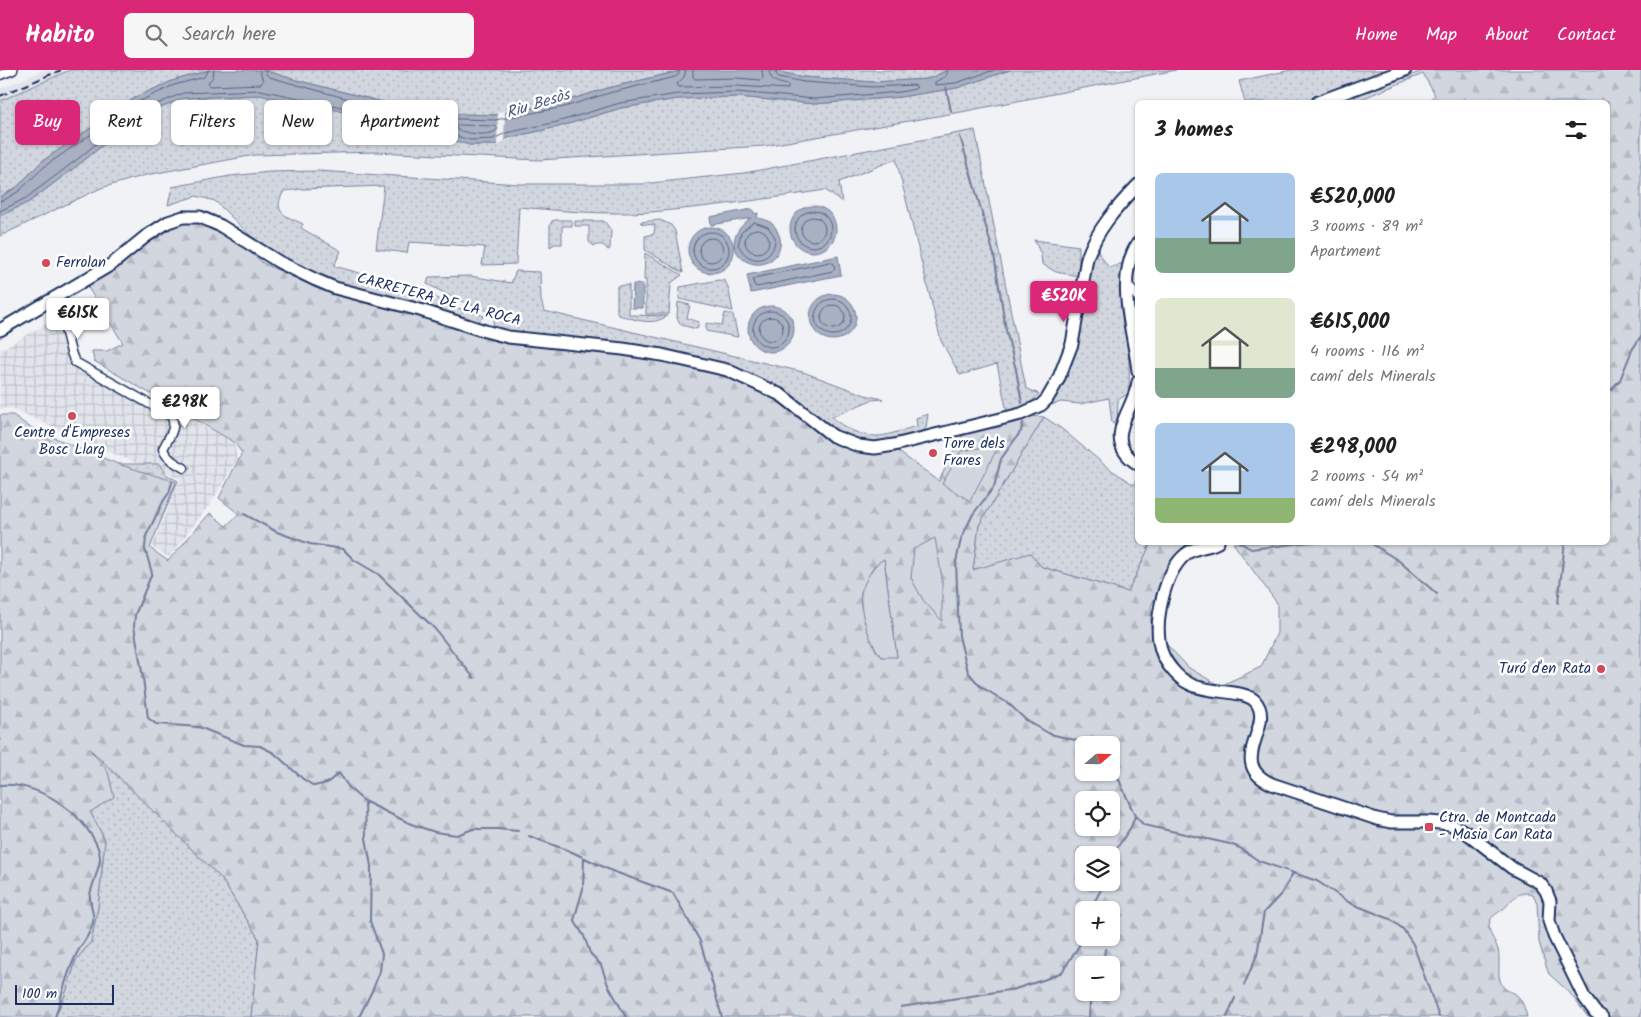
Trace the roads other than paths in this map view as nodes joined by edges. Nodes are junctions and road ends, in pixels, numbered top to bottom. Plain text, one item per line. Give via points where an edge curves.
1 (13, 70) edge
2 (1405, 70) edge
3 (0, 75) edge
4 (1323, 100) edge
5 (1135, 187) edge
6 (1134, 258) edge
7 (1126, 281) junction
8 (1135, 294) edge
9 (59, 315) dead end
10 (0, 330) edge
11 (1135, 348) edge
12 (1135, 392) edge
13 (1135, 461) edge
14 (184, 468) dead end
15 (1208, 545) edge
16 (1602, 1017) edge

1 - 3 street
2 - 4 street
5 - 10 street, CARRETERA DE LA ROCA via 1108,218 1086,258 1072,344 1047,399 1022,414 886,447 847,442 828,432 781,395 726,370 642,352 508,337 335,288 279,262 221,226 200,217 183,217 168,222 112,264
6 - 7 street
7 - 8 street
7 - 11 street
9 - 14 street via 75,362 171,416 174,424 163,449 170,459
12 - 13 street via 1120,436 1124,451
15 - 16 street via 1191,550 1179,562 1165,590 1160,611 1161,652 1174,672 1189,684 1254,700 1260,717 1251,759 1258,775 1285,789 1377,819 1450,824 1540,884 1550,901 1549,922 1554,936 1584,997 1594,1012

